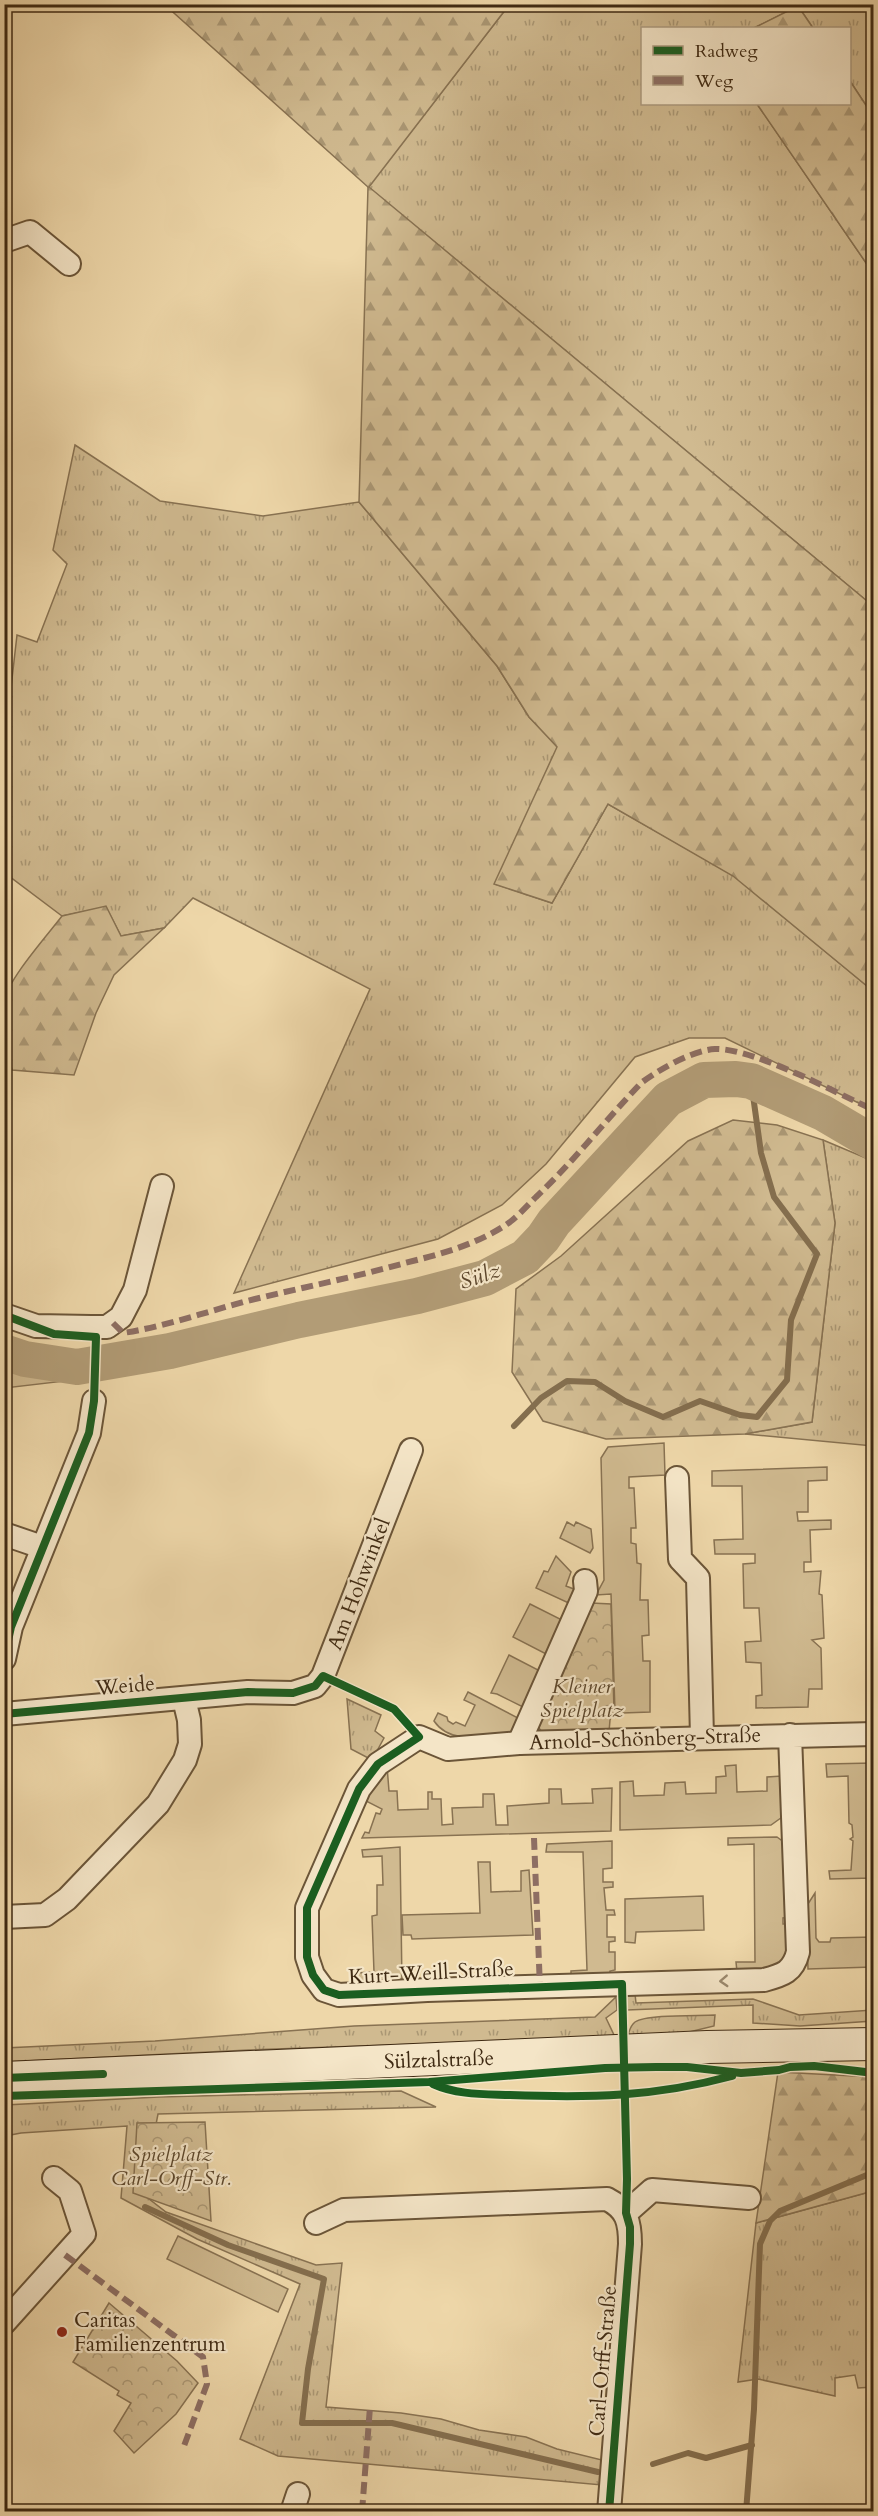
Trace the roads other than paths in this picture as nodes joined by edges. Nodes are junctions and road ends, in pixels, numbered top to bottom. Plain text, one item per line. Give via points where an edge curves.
1 (4, 241) edge
2 (69, 264) dead end
3 (162, 1186) dead end
4 (4, 1315) edge
5 (94, 1401) dead end
6 (411, 1450) dead end
7 (677, 1478) dead end
8 (4, 1534) edge
9 (42, 1547) junction
10 (585, 1581) dead end
11 (4, 1659) edge
12 (248, 1692) joint
13 (184, 1699) junction
14 (4, 1714) edge
15 (873, 1734) edge
16 (790, 1735) junction
17 (419, 1737) joint
18 (702, 1737) junction
19 (519, 1743) junction
20 (4, 1917) edge
21 (873, 2044) edge
22 (4, 2078) edge
23 (54, 2178) dead end
24 (749, 2198) dead end
25 (626, 2213) junction
26 (316, 2223) dead end
27 (4, 2323) edge
28 (609, 2511) edge

1 - 2 street via 30,232
3 - 4 street via 135,1290 121,1317 107,1327 91,1327 36,1326
5 - 9 street via 89,1433
6 - 12 street, Am Hohwinkel via 323,1676 315,1686 293,1693
7 - 18 street via 680,1559 698,1578
8 - 9 street
9 - 11 street via 11,1627
10 - 19 street via 586,1591
12 - 13 street, Weide
13 - 14 street, Weide
13 - 20 street via 190,1744 185,1760 158,1804 67,1899 45,1915
15 - 16 street, Arnold-Schönberg-Straße
16 -> 17 street, Kurt-Weill-Straße via 798,1952 790,1971 764,1980 742,1981 339,1995 324,1990 307,1957 307,1908 359,1789 378,1764
16 - 18 street, Arnold-Schönberg-Straße
17 - 19 street, Arnold-Schönberg-Straße via 448,1749
18 - 19 street, Arnold-Schönberg-Straße
21 - 22 main road, Sülztalstraße
23 - 27 street via 70,2192 84,2234
24 - 25 street via 652,2190
25 - 26 street via 607,2199 572,2200 344,2210
25 - 28 street, Carl-Orff-Straße via 630,2244

